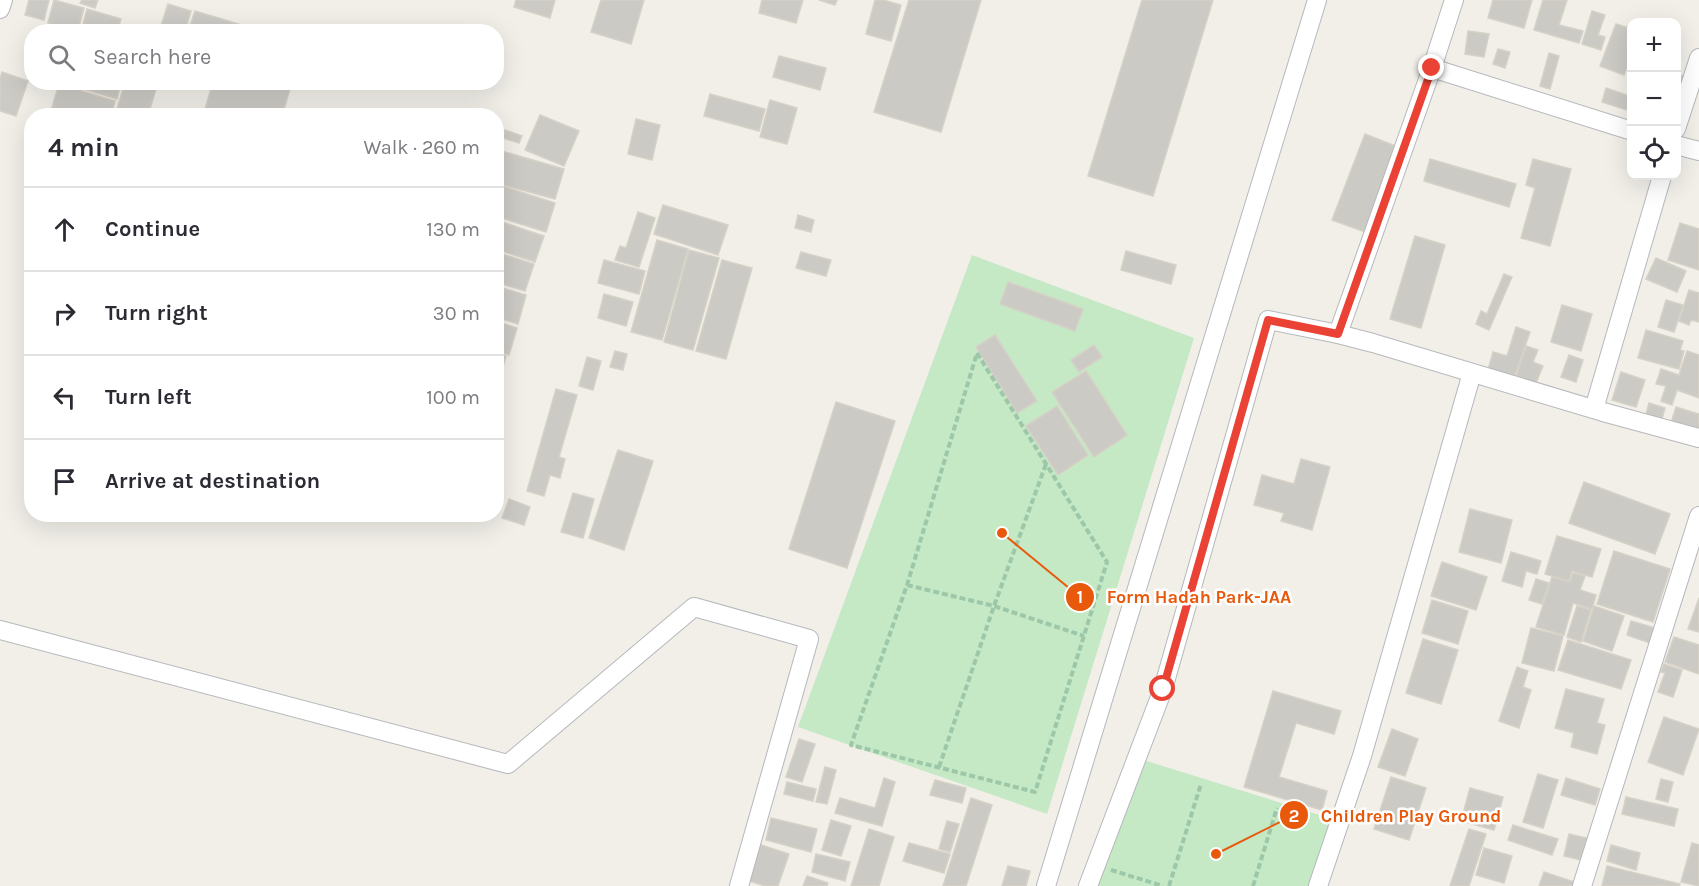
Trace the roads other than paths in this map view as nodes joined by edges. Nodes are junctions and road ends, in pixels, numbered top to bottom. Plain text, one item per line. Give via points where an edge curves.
1 (3, 0) edge
2 (1317, 0) edge
3 (1454, 0) edge
4 (0, 9) edge
5 (1699, 58) edge
6 (1432, 68) junction
7 (1678, 126) edge
8 (1627, 129) edge
9 (1681, 146) edge
10 (1699, 151) edge
11 (1661, 180) edge
12 (1338, 334) junction
13 (1472, 373) junction
14 (1594, 409) junction
15 (1699, 438) edge
16 (1699, 516) edge
17 (0, 630) edge
18 (739, 886) edge
19 (1046, 886) edge
20 (1088, 886) edge
21 (1318, 886) edge
22 (1582, 886) edge

1 - 4 street
2 - 19 street
3 - 6 street
5 - 7 street
6 - 8 street
6 - 12 street
9 - 10 street
11 - 14 street
12 - 13 street
12 - 20 street via 1268,320 1163,689
13 - 14 street
13 - 21 street via 1362,756
14 - 15 street
16 - 22 street
17 - 18 street via 508,764 694,607 808,639

